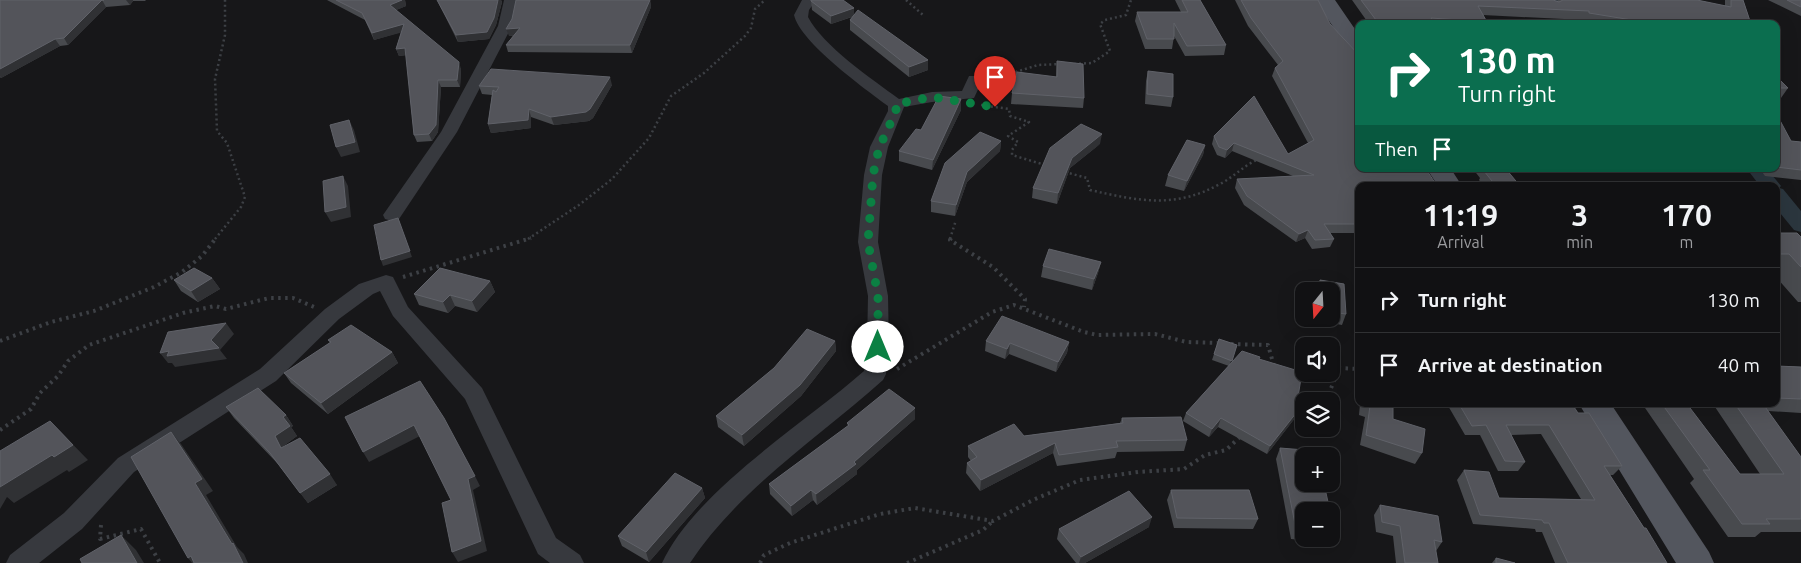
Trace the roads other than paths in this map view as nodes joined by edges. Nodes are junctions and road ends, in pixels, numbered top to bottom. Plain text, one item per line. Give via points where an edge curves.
1 (511, 0) edge
2 (809, 0) edge
3 (1325, 0) edge
4 (1352, 33) edge
5 (975, 79) road end
6 (896, 104) junction
7 (392, 215) dead end
8 (1596, 407) edge
9 (19, 563) edge
10 (571, 563) edge
11 (675, 563) edge
12 (1696, 563) edge

1 - 7 street via 505,26 449,132
2 - 6 street via 801,15 803,23 827,48
3 - 4 main road
5 - 6 street via 968,94
6 - 11 street via 896,111 879,148 873,175 868,242 878,296 875,374 744,482 686,545
8 - 12 main road
9 - 10 street via 74,521 126,465 268,375 332,314 366,290 386,282 400,311 474,394 547,546

